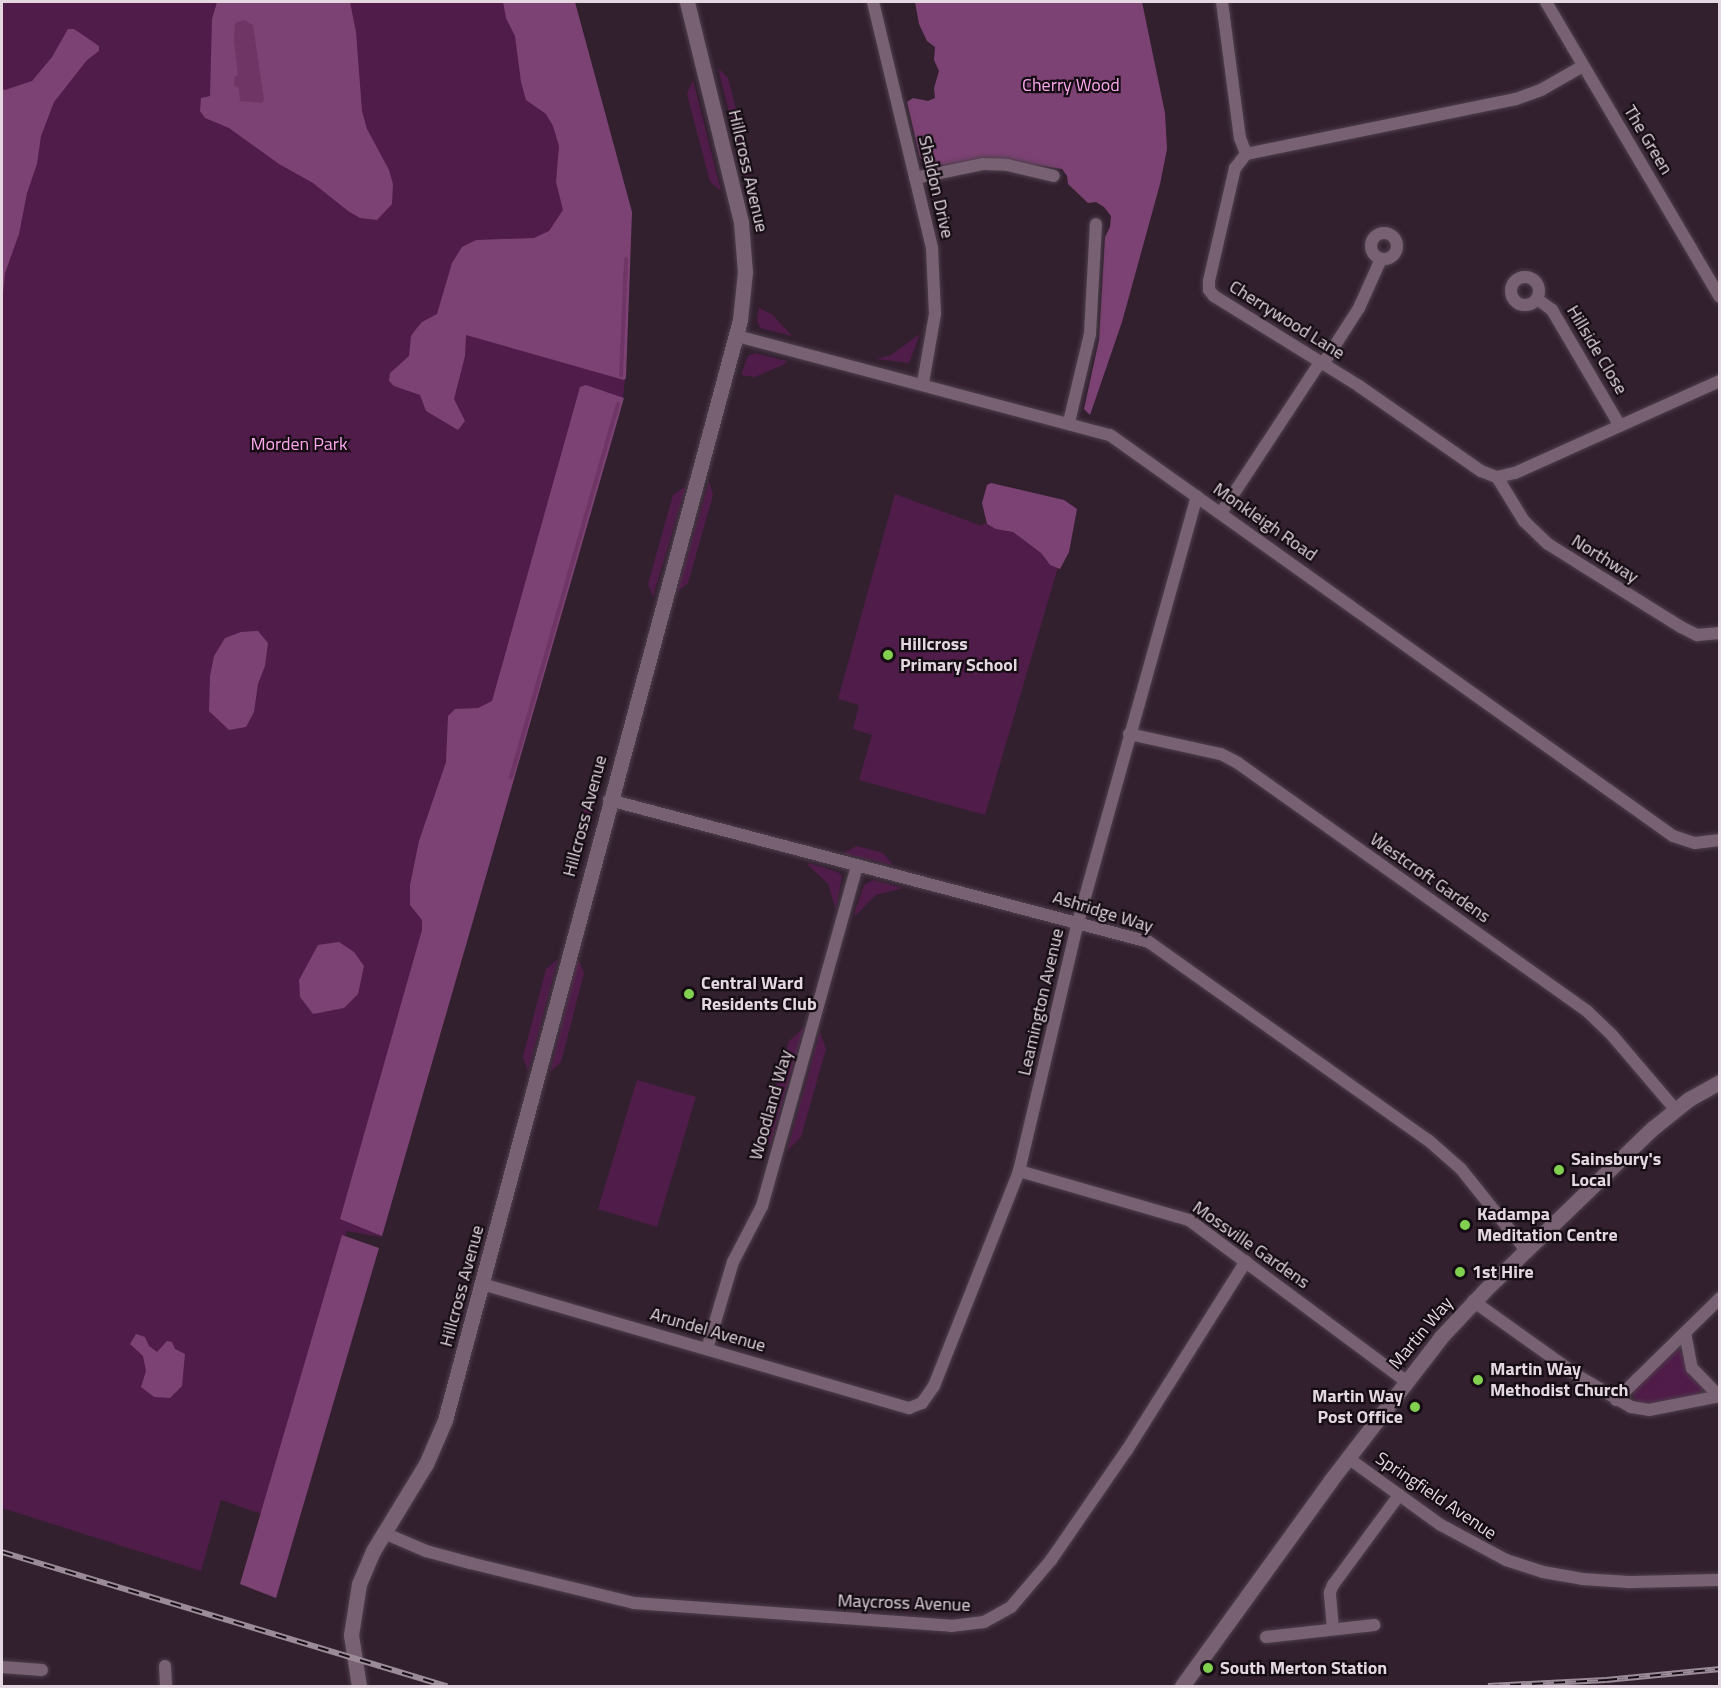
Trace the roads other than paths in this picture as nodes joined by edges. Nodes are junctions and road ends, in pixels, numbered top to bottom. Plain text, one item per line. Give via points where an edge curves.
1 (687, 2) edge
2 (873, 2) edge
3 (1222, 2) edge
4 (1546, 2) edge
5 (1582, 66) junction
6 (1246, 154) junction
7 (1054, 176) dead end
8 (915, 178) junction
9 (1096, 224) dead end
10 (1381, 259) dead end
11 (1719, 297) edge
12 (1537, 299) dead end
13 (737, 336) junction
14 (1321, 363) junction
15 (1719, 381) edge
16 (923, 383) junction
17 (1069, 422) junction
18 (1620, 426) junction
19 (1497, 477) junction
20 (1197, 496) junction
21 (1221, 513) junction
22 (1719, 633) edge
23 (1129, 734) junction
24 (609, 800) junction
25 (1719, 840) edge
26 (857, 865) junction
27 (1078, 922) junction
28 (1719, 1082) edge
29 (1675, 1109) junction
30 (1019, 1172) junction
31 (1526, 1250) junction
32 (1245, 1261) junction
33 (482, 1284) junction
34 (1719, 1298) edge
35 (1473, 1301) junction
36 (1685, 1333) junction
37 (707, 1349) junction
38 (1406, 1381) junction
39 (1616, 1400) junction
40 (922, 1403) joint
41 (1348, 1458) junction
42 (1399, 1495) junction
43 (384, 1533) junction
44 (1719, 1580) edge
45 (1374, 1625) dead end
46 (1333, 1629) junction
47 (1266, 1637) dead end
48 (165, 1666) dead end
49 (2, 1667) edge
50 (42, 1670) dead end
51 (166, 1686) edge
52 (359, 1686) edge
53 (1182, 1686) edge

1 - 13 street, Hillcross Avenue via 741,222 745,272
2 - 8 street, Shaldon Drive
3 - 6 street via 1240,138
4 - 5 street, The Green
5 - 6 street via 1541,90 1516,99
5 - 11 street, The Green
6 - 14 street, Cherrywood Lane via 1235,168 1209,290
7 - 8 street via 1007,165 983,164
8 - 16 street, Shaldon Drive via 932,248 935,289 932,338
9 - 17 street via 1090,334
10 - 14 street via 1364,298
12 - 18 street, Hillside Close via 1552,310
13 - 16 street, Monkleigh Road
13 - 24 street, Hillcross Avenue
14 - 19 street, Cherrywood Lane via 1481,471
14 - 21 street
15 - 18 street
16 - 17 street, Monkleigh Road
17 - 20 street, Monkleigh Road via 1117,439
18 - 19 street via 1515,473
19 - 22 street, Northway via 1524,521 1553,548 1689,631 1698,635
20 - 21 street, Monkleigh Road
20 - 23 street, Leamington Avenue
21 - 25 street, Monkleigh Road via 1673,836 1695,843
23 - 27 street, Leamington Avenue
23 - 29 street, Westcroft Gardens via 1221,754 1238,763 1593,1016
24 - 26 street, Ashridge Way
24 - 33 street, Hillcross Avenue
26 - 27 street, Ashridge Way
26 - 37 street, Woodland Way via 762,1206 733,1262
27 - 30 street, Leamington Avenue
27 - 31 street, Ashridge Way via 1161,949 1428,1140 1461,1169
28 - 29 street, Martin Way
29 - 31 street, Martin Way
30 - 32 street, Mossville Gardens via 1178,1215
30 - 40 street, Leamington Avenue via 934,1386
31 - 35 street, Martin Way
32 - 38 street, Mossville Gardens
32 - 43 street, Maycross Avenue via 1127,1450 1051,1560 1011,1607 984,1622 951,1626 634,1603 426,1551
33 - 37 street, Arundel Avenue
33 - 43 street, Hillcross Avenue via 439,1436 415,1485
34 - 36 street
35 - 38 street, Martin Way
35 - 39 street
36 - 39 street
36 - 39 street via 1692,1368 1719,1396 1649,1410
37 - 40 street, Arundel Avenue via 909,1408
38 - 41 street, Martin Way
41 - 42 street, Springfield Avenue
41 - 53 street, Martin Way
42 - 44 street, Springfield Avenue via 1472,1544 1543,1572 1629,1582
42 - 46 street via 1333,1585
43 - 52 street, Hillcross Avenue via 365,1568 352,1622 352,1650
45 - 46 street
46 - 47 street
48 - 51 street
49 - 50 street

